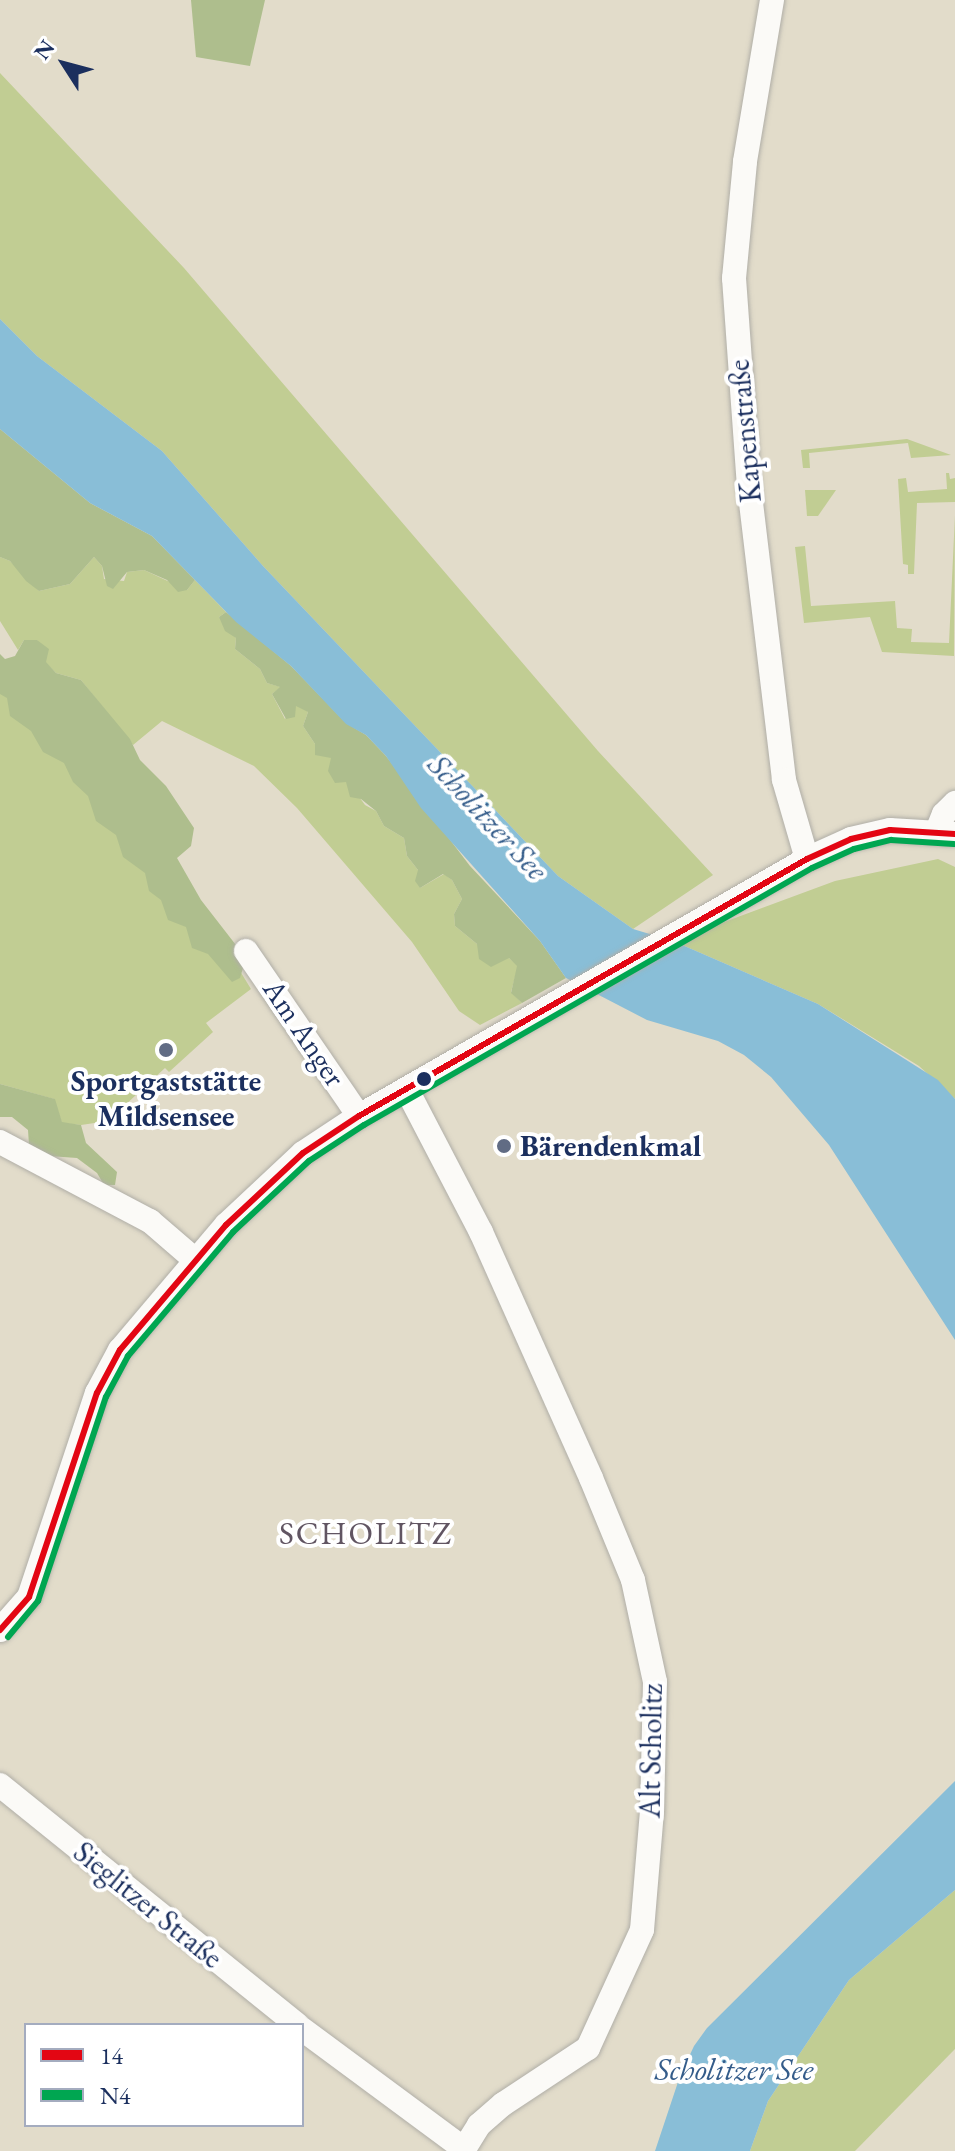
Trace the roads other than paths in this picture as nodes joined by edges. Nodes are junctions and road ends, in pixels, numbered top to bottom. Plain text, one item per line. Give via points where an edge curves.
1 (772, 0) edge
2 (955, 803) edge
3 (946, 832) edge
4 (807, 859) junction
5 (246, 951) dead end
6 (407, 1090) junction
7 (359, 1116) junction
8 (0, 1142) edge
9 (194, 1259) junction
10 (0, 1630) edge
11 (0, 1785) edge
12 (295, 2023) edge
13 (304, 2030) edge
14 (464, 2150) edge

1 - 4 street, Kapenstraße via 745,162 734,278 746,458 782,765 789,808
2 - 3 street via 944,814
3 - 4 street via 890,830 851,839
4 - 6 street
5 - 7 street, Am Anger
6 - 7 street
6 - 14 street, Alt Scholitz via 481,1232 591,1478 633,1580 655,1682 642,1930 588,2048 503,2104 479,2125
7 - 9 street via 303,1153
8 - 9 street via 150,1221
9 - 10 street via 107,1372 29,1597
11 - 12 street, Sieglitzer Straße
13 - 14 street

